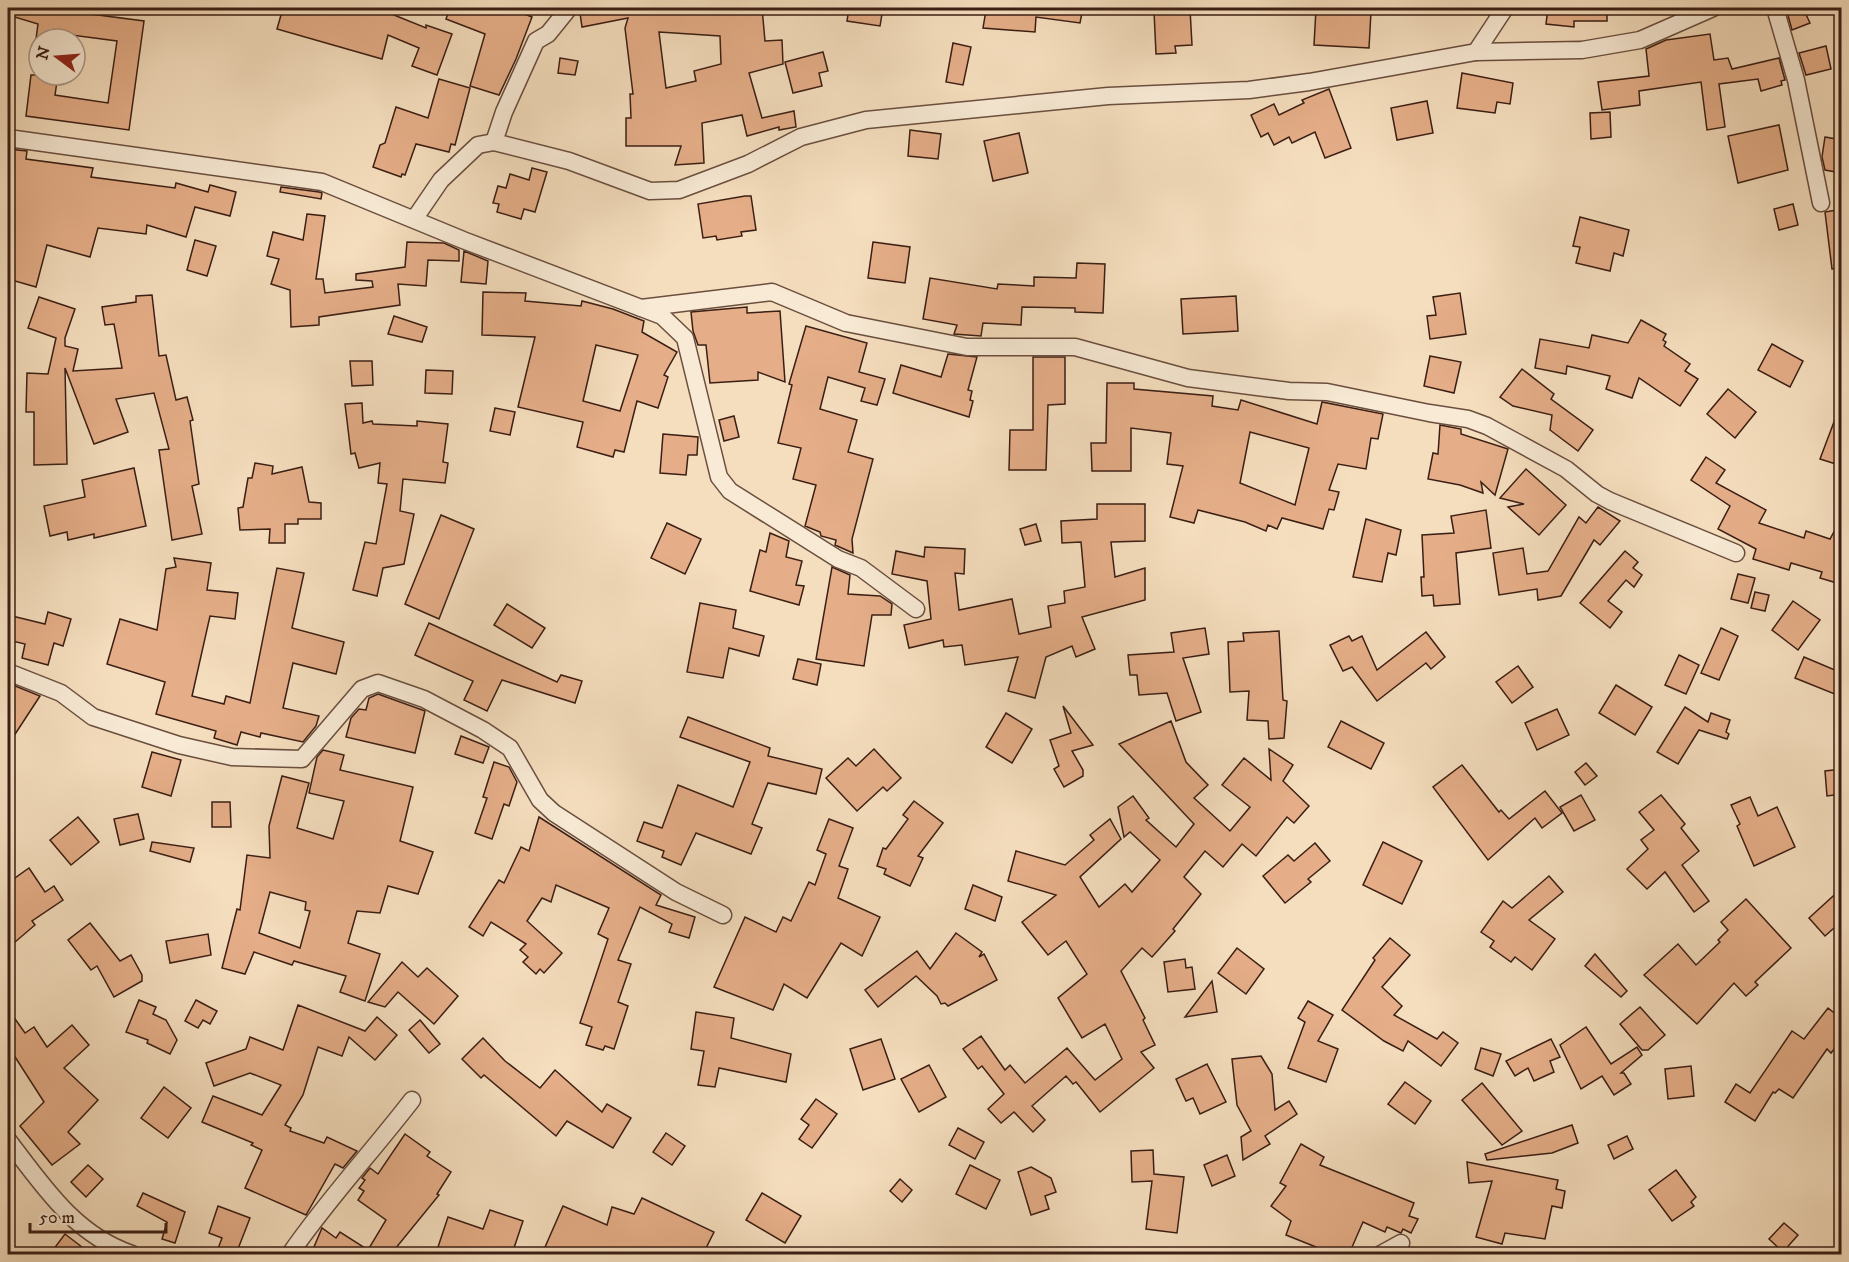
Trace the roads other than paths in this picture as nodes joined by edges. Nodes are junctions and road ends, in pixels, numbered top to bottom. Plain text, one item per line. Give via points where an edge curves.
1 (569, 8) edge
2 (1504, 8) edge
3 (1713, 8) edge
4 (1775, 8) edge
5 (1476, 52) junction
6 (8, 138) edge
7 (494, 142) junction
8 (1821, 203) dead end
9 (415, 218) junction
10 (641, 308) junction
11 (1736, 553) dead end
12 (916, 609) dead end
13 (8, 672) edge
14 (723, 915) dead end
15 (412, 1100) dead end
16 (8, 1140) edge
17 (1401, 1243) dead end
18 (132, 1254) edge
19 (290, 1254) edge
20 (1381, 1254) edge

1 - 7 street via 548,34 536,41
2 - 5 street
3 - 5 street via 1640,40 1582,50
4 - 8 street via 1796,80
5 - 7 street via 1249,90 1108,96 866,120 801,137 748,164 679,190 650,191 569,160
6 - 9 street via 313,180
7 - 9 street via 478,146 441,180
9 - 10 street
10 - 11 street via 772,292 846,323 967,347 1075,347 1188,378 1327,392 1468,418 1566,469 1610,501
10 - 12 street via 662,316 685,338 718,477 730,491 838,559 861,568
13 - 14 street via 61,693 93,717 133,731 232,757 282,760 302,759 362,689 378,683 423,699 510,748 540,800 554,813 676,892
15 - 19 street via 319,1212
16 - 18 street via 75,1223 116,1249
17 - 20 street

